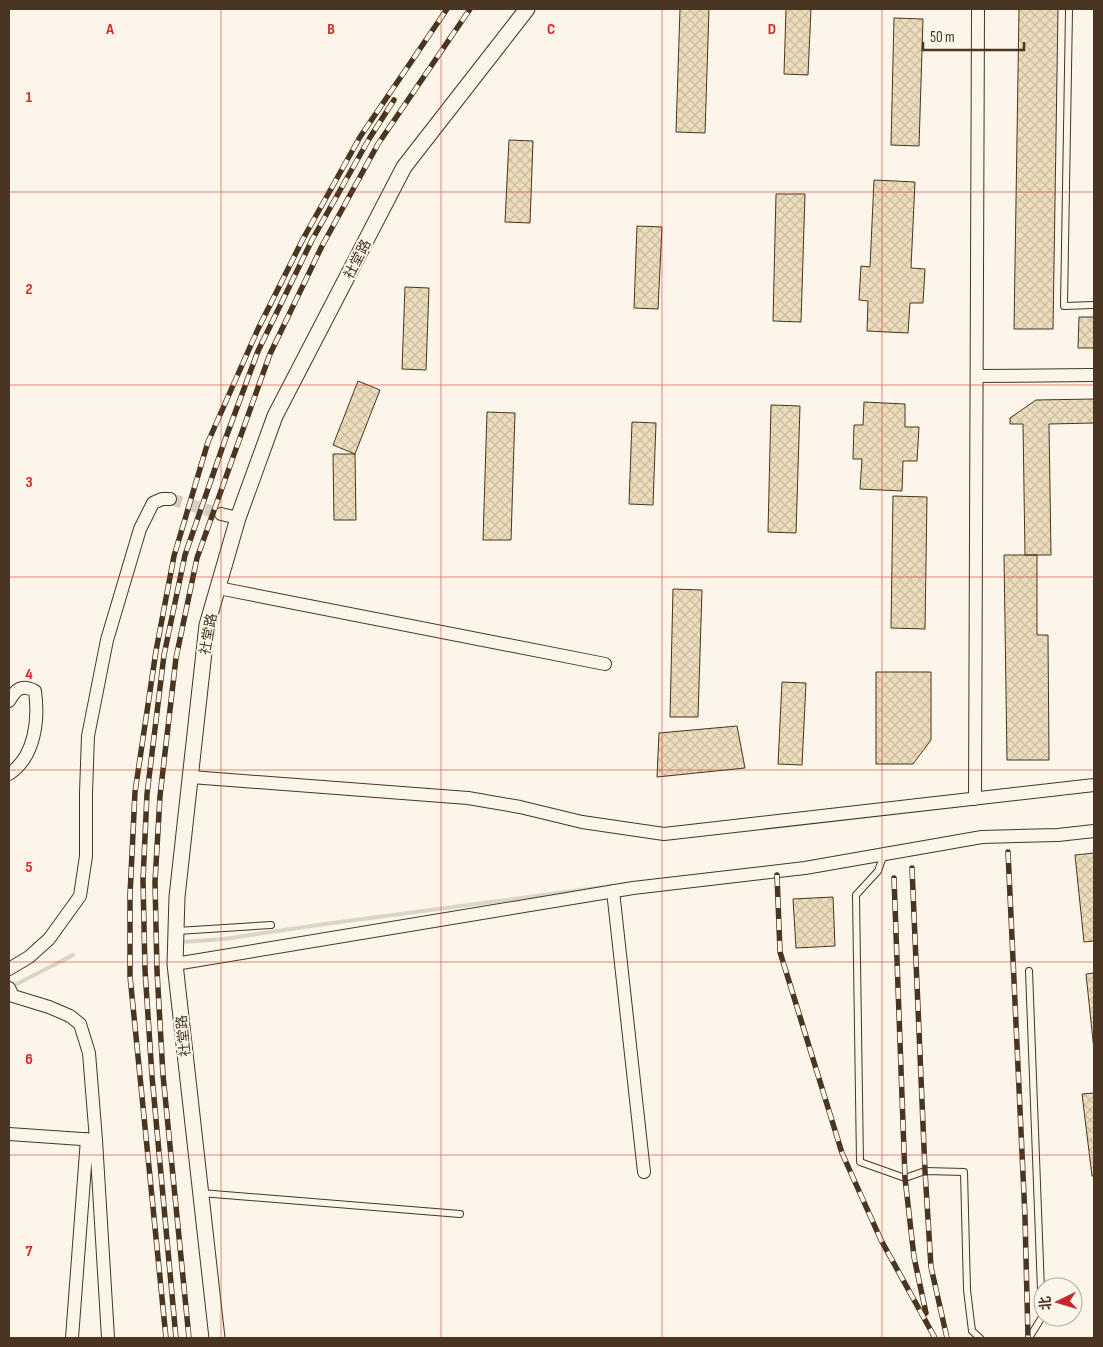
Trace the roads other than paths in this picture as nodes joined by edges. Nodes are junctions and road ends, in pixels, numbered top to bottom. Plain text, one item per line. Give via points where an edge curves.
1 (527, 9) edge
2 (978, 9) edge
3 (1069, 11) dead end
4 (1094, 305) edge
5 (1094, 374) edge
6 (976, 376) junction
7 (170, 499) tunnel mouth
8 (222, 514) tunnel mouth
9 (238, 518) junction
10 (218, 588) junction
11 (605, 664) dead end
12 (9, 701) edge
13 (9, 774) edge
14 (190, 776) junction
15 (1094, 785) edge
16 (975, 799) junction
17 (1094, 831) edge
18 (884, 854) junction
19 (613, 892) junction
20 (271, 925) dead end
21 (176, 931) junction
22 (175, 964) junction
23 (9, 970) edge
24 (1029, 971) dead end
25 (11, 992) edge
26 (9, 1134) edge
27 (92, 1139) junction
28 (644, 1172) dead end
29 (201, 1193) junction
30 (460, 1214) dead end
31 (72, 1338) edge
32 (108, 1338) edge
33 (217, 1338) edge
34 (980, 1338) edge
35 (1029, 1338) edge

1 - 9 street, 社堂路 via 404,167 275,416
2 - 6 street
3 - 4 lane via 1064,306
5 - 6 street
6 - 16 street
7 - 23 street via 153,503 140,529 107,640 88,736 86,856 80,896 49,939
8 - 9 street
9 - 10 street, 社堂路
10 - 11 street
10 - 14 street, 社堂路 via 207,625
12 - 13 street via 20,688 28,687 35,691 37,706 35,730 28,753
14 - 16 street via 468,798 582,822 664,834
14 - 21 street, 社堂路
15 - 16 street
17 - 18 street via 982,837
18 - 19 street via 805,868
18 - 34 lane via 878,871 856,895 860,1162 905,1178 925,1171 964,1172 966,1290 972,1331
19 - 22 street
19 - 28 street
20 - 21 lane
21 - 22 street, 社堂路
22 - 29 street, 社堂路
24 - 35 lane via 1042,1317
25 - 27 street via 70,1016 80,1024 90,1053
26 - 27 street
27 - 31 street
27 - 32 street
29 - 30 lane
29 - 33 street, 社堂路

